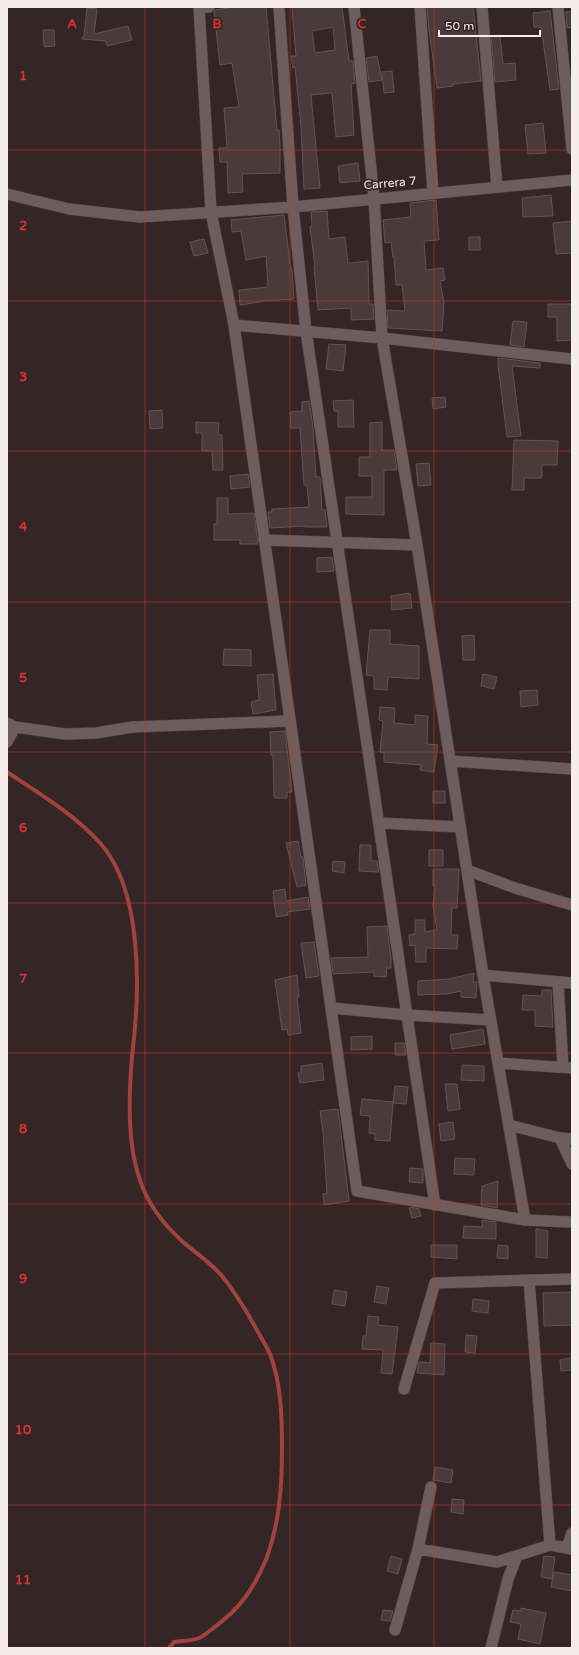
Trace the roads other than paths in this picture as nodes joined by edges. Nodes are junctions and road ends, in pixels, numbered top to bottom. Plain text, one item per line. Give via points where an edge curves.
1 (202, 7) edge
2 (279, 7) edge
3 (354, 7) edge
4 (420, 7) edge
5 (482, 7) edge
6 (558, 7) edge
7 (572, 149) edge
8 (572, 180) edge
9 (497, 187) junction
10 (433, 192) junction
11 (7, 194) edge
12 (374, 198) junction
13 (293, 207) junction
14 (211, 212) junction
15 (234, 325) junction
16 (306, 331) junction
17 (382, 338) junction
18 (572, 359) edge
19 (264, 540) junction
20 (337, 543) junction
21 (417, 545) junction
22 (290, 721) junction
23 (11, 725) edge
24 (7, 742) edge
25 (451, 761) junction
26 (572, 769) edge
27 (379, 823) junction
28 (460, 827) junction
29 (467, 870) junction
30 (572, 905) edge
31 (483, 975) junction
32 (558, 982) junction
33 (572, 983) edge
34 (331, 1008) junction
35 (407, 1015) junction
36 (491, 1020) junction
37 (498, 1063) junction
38 (567, 1068) edge
39 (509, 1125) junction
40 (560, 1138) junction
41 (572, 1139) edge
42 (572, 1164) edge
43 (435, 1205) junction
44 (525, 1220) junction
45 (572, 1222) edge
46 (529, 1280) junction
47 (572, 1280) edge
48 (404, 1388) dead end
49 (431, 1487) dead end
50 (572, 1533) edge
51 (550, 1545) junction
52 (569, 1548) edge
53 (418, 1549) junction
54 (517, 1556) junction
55 (395, 1630) dead end
56 (491, 1648) edge

1 - 14 street
2 - 13 street
3 - 12 street
4 - 10 street
5 - 9 street
6 - 7 street
8 - 9 street, Carrera 7
9 - 10 street, Carrera 7
10 - 12 street, Carrera 7
11 - 14 street, Carrera 7 via 69,210 140,217
12 - 13 street, Carrera 7
12 - 17 street
13 - 14 street, Carrera 7
13 - 16 street
14 - 15 street
15 - 16 street
15 - 19 street
16 - 17 street
16 - 20 street
17 - 18 street
17 - 21 street
19 - 20 street
19 - 22 street
20 - 21 street
20 - 27 street
21 - 25 street
22 - 23 street via 133,727 96,733 65,734
22 - 34 street
23 - 24 street
25 - 26 street
25 - 28 street
27 - 28 street
27 - 35 street
28 - 29 street
29 - 30 street
29 - 31 street
31 - 32 street
31 - 36 street
32 - 33 street
32 - 38 street
34 - 35 street
34 - 43 street via 357,1191
35 - 36 street
35 - 43 street
36 - 37 street
37 - 38 street
37 - 39 street
39 - 40 street
39 - 44 street
40 - 41 street
40 - 42 street
43 - 44 street
44 - 45 street
46 - 47 street
46 - 48 street via 436,1283
46 - 51 street
49 - 53 street
50 - 52 street
51 - 52 street
51 - 54 street
53 - 54 street via 497,1562
53 - 55 street
54 - 56 street via 508,1579

